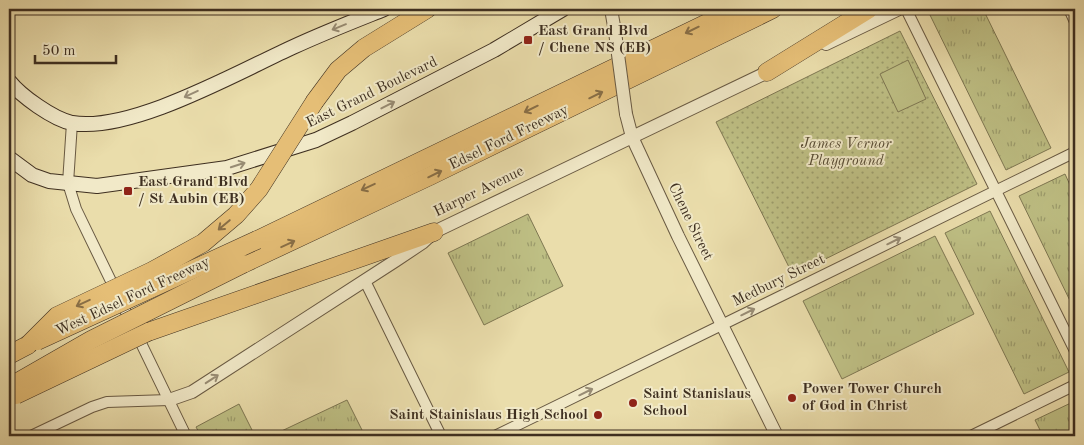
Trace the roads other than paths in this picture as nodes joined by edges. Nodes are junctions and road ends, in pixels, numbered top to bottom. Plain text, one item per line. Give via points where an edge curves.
1 (384, 9) edge
2 (427, 9) edge
3 (563, 9) edge
4 (611, 9) edge
5 (736, 9) edge
6 (772, 9) edge
7 (869, 9) edge
8 (899, 9) edge
9 (906, 9) edge
10 (1069, 9) edge
11 (1075, 22) edge
12 (767, 72) junction
13 (9, 81) edge
14 (72, 123) junction
15 (632, 137) junction
16 (1075, 152) edge
17 (9, 158) edge
18 (68, 184) junction
19 (996, 190) junction
20 (434, 232) junction
21 (257, 240) joint
22 (365, 281) junction
23 (722, 325) junction
24 (28, 346) junction
25 (1075, 351) edge
26 (9, 356) edge
27 (1075, 385) edge
28 (9, 387) edge
29 (9, 398) edge
30 (169, 400) junction
31 (30, 436) edge
32 (186, 436) edge
33 (441, 436) edge
34 (495, 436) edge
35 (777, 436) edge
36 (971, 436) edge

1 -> 14 main road via 170,104 127,119
2 -> 24 highway, bridge via 364,48 338,70 314,101 259,189 236,215 202,243 152,271 57,316
18 -> 3 main road, East Grand Boulevard via 97,186 227,168 316,140 494,50
4 - 15 street, Chene Street, bridge
5 -> 21 highway, Edsel Ford Freeway
28 -> 6 highway, Edsel Ford Freeway, bridge via 91,340 244,264
7 - 12 highway
8 - 12 street, Harper Avenue
9 - 19 street
10 - 11 street
12 - 15 street, Harper Avenue
13 - 14 main road via 25,97
14 - 18 street
15 - 20 street, Harper Avenue
15 - 23 street, Chene Street
16 - 19 street, Medbury Street
17 - 18 main road, East Grand Boulevard via 32,175
18 - 30 street via 76,209
23 -> 19 street, Medbury Street
19 - 25 street
20 - 22 street, Harper Avenue
20 - 29 highway, bridge via 148,332
21 - 24 highway, West Edsel Ford Freeway, bridge
30 -> 22 street, Harper Avenue via 192,392
22 - 33 street
34 -> 23 street, Medbury Street
23 - 35 street, Chene Street
24 - 26 highway, West Edsel Ford Freeway
27 - 36 street
30 - 31 street, Harper Avenue via 107,402
30 - 32 street

